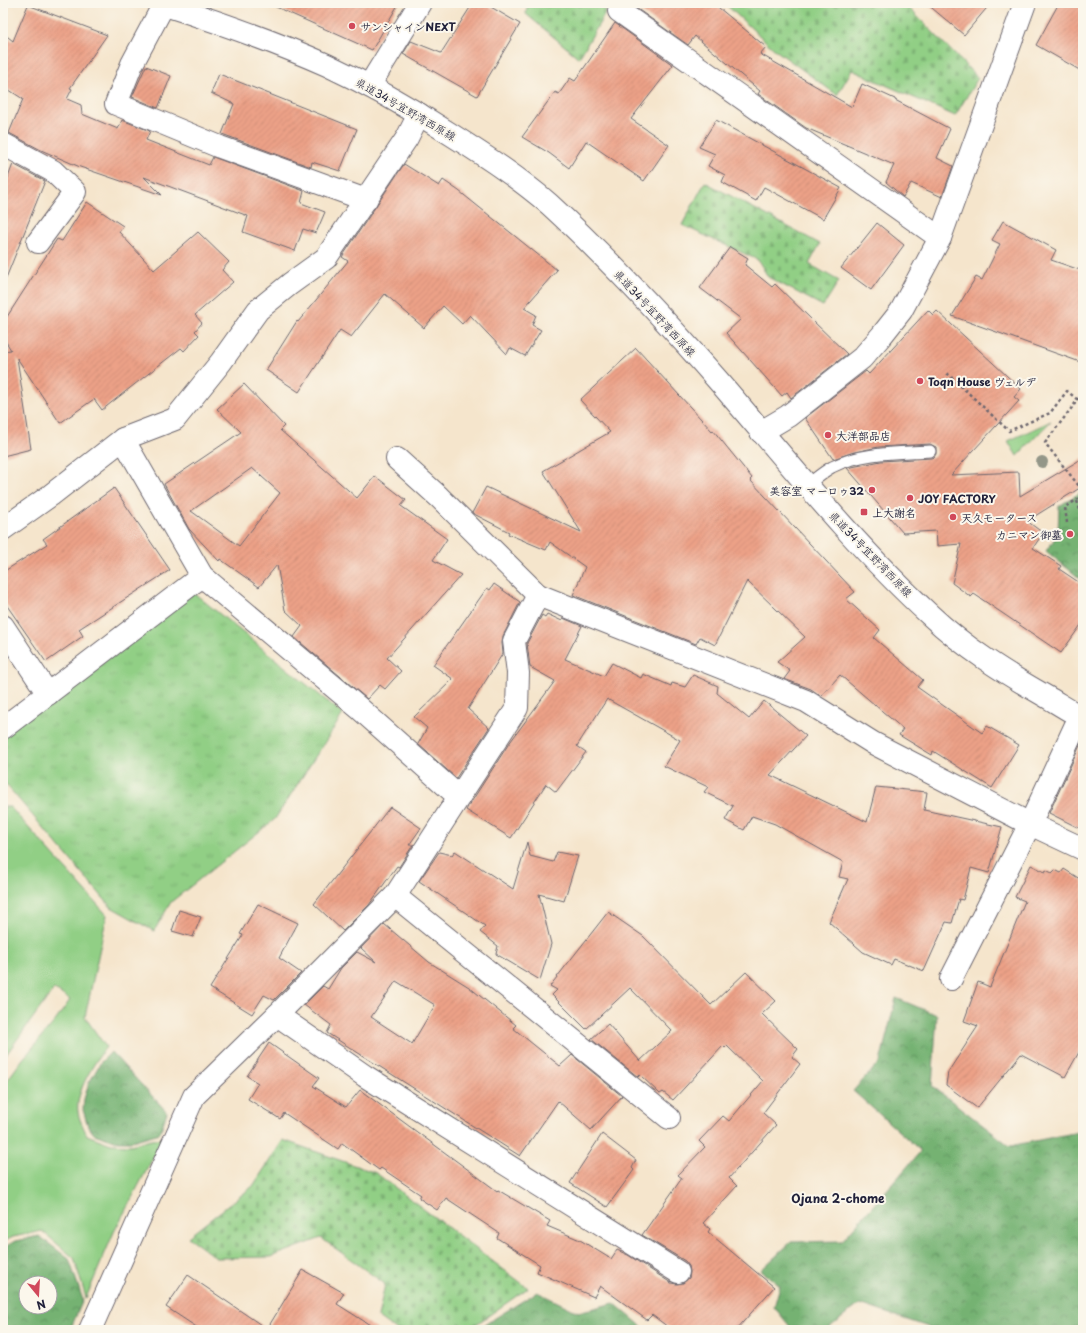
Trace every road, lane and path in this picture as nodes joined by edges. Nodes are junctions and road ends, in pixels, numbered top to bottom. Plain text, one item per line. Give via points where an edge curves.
1 (420, 3) edge
2 (1025, 3) edge
3 (162, 4) edge
4 (619, 11) dead end
5 (369, 86) junction
6 (418, 114) junction
7 (3, 144) edge
8 (366, 200) junction
9 (940, 238) junction
10 (38, 242) dead end
11 (947, 373) dead end
12 (1083, 393) edge
13 (1078, 400) junction
14 (761, 432) junction
15 (123, 439) junction
16 (930, 452) dead end
17 (397, 459) dead end
18 (807, 485) junction
19 (1083, 491) edge
20 (1083, 496) edge
21 (1077, 500) junction
22 (1082, 513) dead end
23 (1067, 523) dead end
24 (3, 529) edge
25 (202, 576) junction
26 (538, 595) junction
27 (3, 626) edge
28 (48, 694) junction
29 (1081, 717) edge
30 (3, 728) edge
31 (459, 798) junction
32 (1030, 824) junction
33 (1083, 849) edge
34 (395, 896) junction
35 (951, 979) dead end
36 (277, 1015) junction
37 (669, 1118) dead end
38 (678, 1272) dead end
39 (90, 1330) edge

1 - 5 street
2 - 9 street
3 - 5 street, 県道34号宜野湾西原線 via 259,37
3 - 8 street via 132,64 116,104 220,147
4 - 9 street
5 - 6 street, 県道34号宜野湾西原線
6 - 8 street via 407,138
6 - 14 street, 県道34号宜野湾西原線 via 498,165 569,223 685,344
7 - 10 street via 53,171 75,192
8 - 15 street via 326,258 258,310 221,362 175,419
9 - 14 street via 900,311 862,358 788,416
11 - 13 path via 1009,431 1050,413 1067,391
12 - 13 path
13 - 19 path via 1045,444
14 - 18 street, 県道34号宜野湾西原線
15 - 24 street via 52,495
15 - 25 street
16 - 18 lane via 876,454 842,463 830,468
17 - 26 street
18 - 29 street, 県道34号宜野湾西原線 via 853,537 930,616 995,666
20 - 21 path
21 - 22 path
21 - 23 path via 1065,507
25 - 28 street
25 - 31 street via 359,708
26 - 31 street via 514,641 518,673 517,708
26 - 32 street via 806,701 873,744
27 - 28 street
28 - 30 street
29 - 32 street
31 - 34 street
32 - 33 street
32 - 35 street
34 - 36 street
34 - 37 street
36 - 38 street via 365,1076
36 - 39 street via 194,1096

